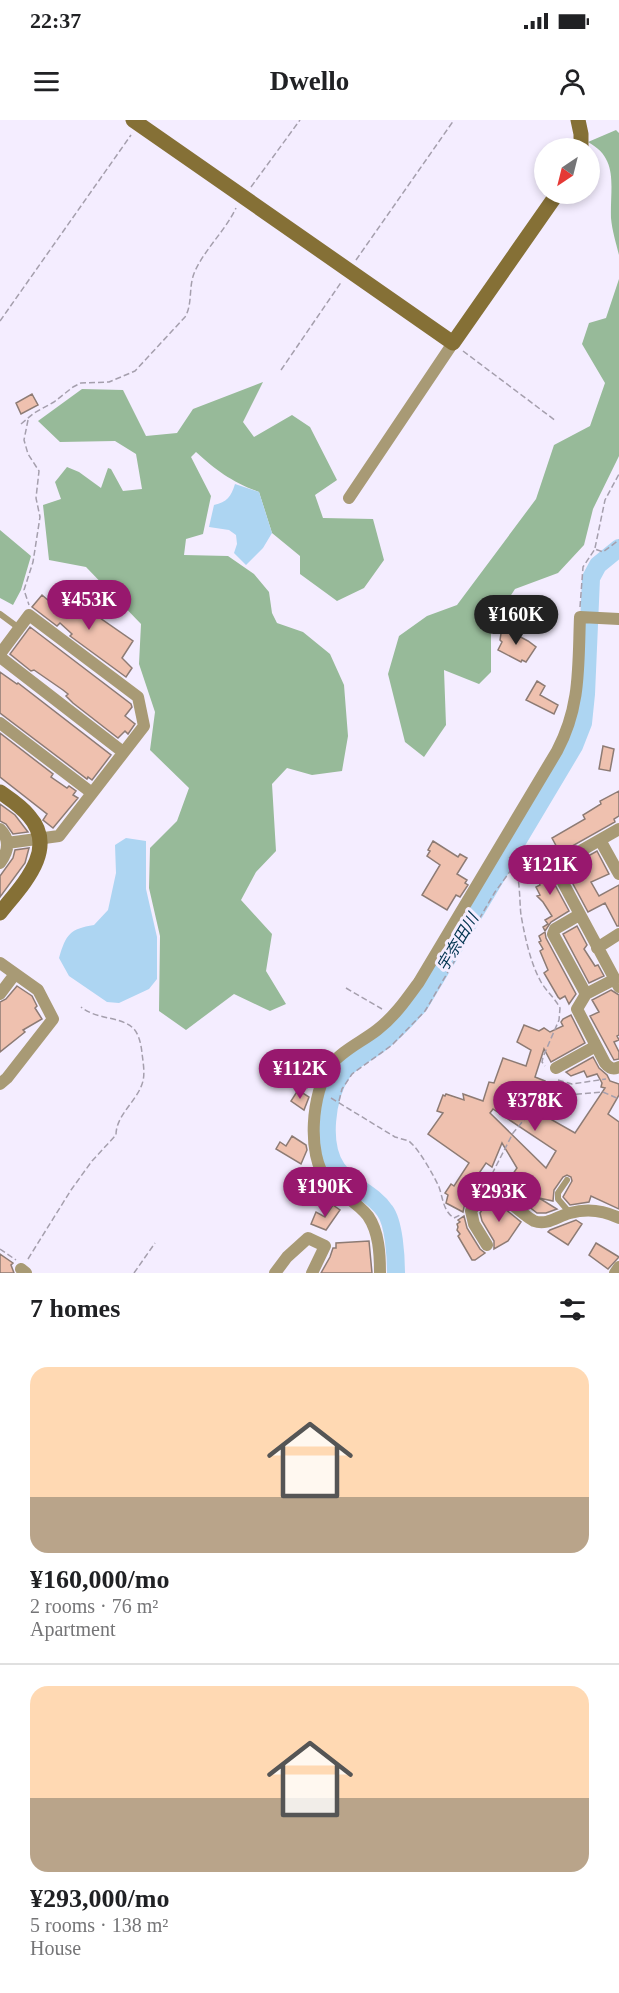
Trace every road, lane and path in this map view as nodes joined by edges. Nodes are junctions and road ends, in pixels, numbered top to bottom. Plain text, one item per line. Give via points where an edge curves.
1 (300, 120) edge
2 (454, 120) edge
3 (578, 120) edge
4 (136, 122) edge
5 (581, 138) edge
6 (244, 197) junction
7 (550, 204) edge
8 (349, 271) junction
9 (0, 321) edge
10 (453, 343) junction
11 (280, 370) dead end
12 (28, 419) junction
13 (556, 421) dead end
14 (21, 424) dead end
15 (619, 474) edge
16 (349, 498) dead end
17 (619, 540) edge
18 (595, 549) junction
19 (0, 614) edge
20 (29, 615) junction
21 (586, 617) junction
22 (619, 619) edge
23 (19, 628) junction
24 (0, 656) edge
25 (0, 723) edge
26 (123, 752) junction
27 (0, 792) edge
28 (92, 793) junction
29 (0, 829) edge
30 (619, 829) edge
31 (40, 840) junction
32 (600, 840) junction
33 (7, 843) junction
34 (512, 859) dead end
35 (0, 863) edge
36 (514, 866) junction
37 (619, 874) edge
38 (0, 913) edge
39 (579, 915) junction
40 (619, 934) edge
41 (597, 948) junction
42 (0, 963) edge
43 (15, 974) junction
44 (617, 983) edge
45 (346, 988) dead end
46 (0, 994) edge
47 (586, 994) junction
48 (81, 1007) dead end
49 (392, 1017) junction
50 (596, 1046) junction
51 (273, 1065) dead end
52 (619, 1067) edge
53 (552, 1071) junction
54 (612, 1079) dead end
55 (0, 1084) edge
56 (319, 1095) junction
57 (619, 1099) edge
58 (567, 1180) dead end
59 (488, 1184) junction
60 (569, 1213) junction
61 (462, 1214) dead end
62 (619, 1218) edge
63 (155, 1243) dead end
64 (487, 1245) dead end
65 (0, 1249) edge
66 (21, 1267) edge
67 (619, 1267) edge
68 (134, 1273) edge
69 (275, 1273) edge
70 (312, 1273) edge
71 (380, 1273) edge
72 (615, 1273) edge

1 - 6 path
2 - 8 path
3 - 5 street
4 - 6 street
4 - 9 path
6 - 8 street
6 - 12 path via 195,270 185,317 135,371 109,382 81,383
7 - 10 street
8 - 10 street
8 - 11 path
10 - 13 path
10 - 16 street
12 - 14 path
12 - 20 path via 24,440 39,471 36,498 40,517 24,590
15 - 18 path via 605,500
17 - 18 path via 603,552
18 - 21 path via 583,567
19 - 23 lane
20 - 23 street
20 - 26 street via 138,698 144,726
21 - 22 street
21 - 49 street via 573,713 565,737 419,982
23 - 24 street
24 - 26 street
25 - 28 street
26 - 28 street
27 - 31 street via 30,817
28 - 31 street via 60,836
29 - 33 street
30 - 32 street
31 - 33 street
31 - 38 street via 36,866
32 - 37 street
32 - 39 street via 554,866
33 - 35 street
34 - 36 path
36 - 53 path via 530,953 542,984 560,1008 542,1062
36 - 61 path via 425,1011 392,1045 352,1074 339,1102 409,1141 440,1189 450,1215 454,1218
39 - 41 street
39 - 47 street via 553,934
40 - 41 street
41 - 44 street
42 - 43 street
43 - 46 street
43 - 55 street via 38,990 53,1018
44 - 47 street
45 - 49 path
47 - 50 street via 577,1009
48 - 66 path via 97,1016 127,1023 136,1031 142,1048 143,1081 116,1127 116,1135 92,1161
49 - 56 street via 330,1066
50 - 52 street via 608,1067
50 - 53 street
51 - 56 path
53 - 54 path via 572,1084
56 - 71 street via 314,1134 316,1159 332,1186 368,1216 378,1242
57 - 59 path via 603,1092 543,1097 513,1133
58 - 60 lane via 558,1199
59 - 60 street via 534,1221 547,1222
59 - 64 street via 471,1211
60 - 62 street via 598,1210
63 - 68 path
65 - 66 path
67 - 72 street
69 - 70 street via 308,1238 325,1246

